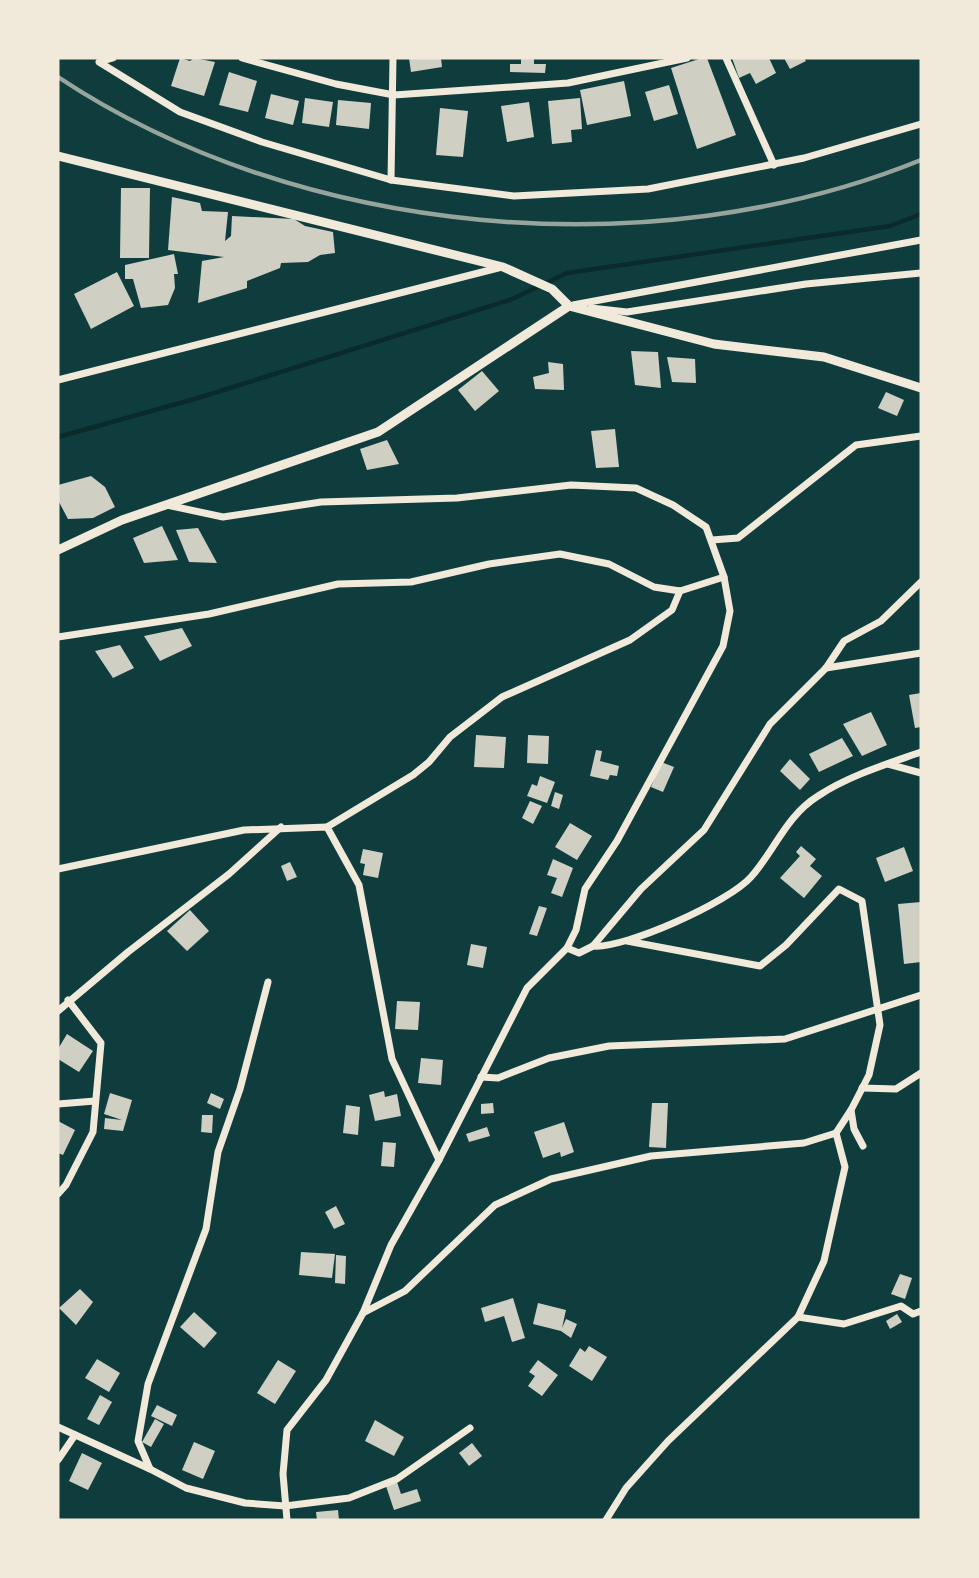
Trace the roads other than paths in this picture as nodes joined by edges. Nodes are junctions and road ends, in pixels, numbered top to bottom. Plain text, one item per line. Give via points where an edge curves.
1 (113, 58) edge
2 (242, 58) edge
3 (393, 58) edge
4 (687, 58) edge
5 (726, 58) edge
6 (96, 60) edge
7 (394, 95) junction
8 (921, 124) edge
9 (58, 156) edge
10 (774, 164) junction
11 (391, 180) junction
12 (921, 240) edge
13 (503, 267) junction
14 (921, 273) edge
15 (569, 306) junction
16 (58, 380) edge
17 (921, 388) edge
18 (921, 436) edge
19 (166, 505) junction
20 (712, 540) junction
21 (58, 550) edge
22 (724, 577) junction
23 (921, 582) edge
24 (680, 591) junction
25 (58, 637) edge
26 (921, 653) edge
27 (826, 668) junction
28 (921, 752) edge
29 (888, 764) junction
30 (921, 773) edge
31 (281, 827) junction
32 (327, 827) junction
33 (58, 869) edge
34 (627, 941) junction
35 (593, 946) junction
36 (567, 947) junction
37 (268, 982) dead end
38 (921, 996) edge
39 (68, 1000) junction
40 (879, 1008) junction
41 (58, 1011) edge
42 (921, 1073) edge
43 (481, 1077) junction
44 (862, 1088) junction
45 (95, 1101) junction
46 (58, 1104) edge
47 (850, 1110) junction
48 (836, 1133) junction
49 (863, 1146) dead end
50 (439, 1160) junction
51 (58, 1194) edge
52 (921, 1311) edge
53 (363, 1313) junction
54 (798, 1317) junction
55 (58, 1427) edge
56 (470, 1428) dead end
57 (75, 1435) junction
58 (58, 1460) edge
59 (150, 1469) junction
60 (285, 1506) junction
61 (287, 1520) edge
62 (606, 1520) edge

1 - 6 street
2 - 7 street
3 - 7 street
4 - 7 street via 568,83
5 - 10 street
6 - 11 street via 180,112
7 - 11 street
8 - 10 street
9 - 13 street
10 - 11 street via 648,189 586,194 514,197
12 - 15 street
13 - 15 street via 552,289
13 - 16 street
14 - 15 street via 806,284 627,312
15 - 17 street via 714,344 824,357
15 - 19 street via 378,432
18 - 20 street via 856,445 738,538
19 - 20 street via 223,517 321,502 457,498 571,485 636,488 706,527
19 - 21 street
20 - 22 street
22 - 24 street
22 - 36 street via 730,611 723,646 617,841 585,889 576,930
23 - 27 street via 881,621 844,641
24 - 25 street via 653,587 609,564 560,554 411,582 338,584 209,614
24 - 32 street via 672,610 630,640 502,697 450,737 413,775
26 - 27 street
27 - 35 street via 770,724 704,830 641,889
28 - 29 street
29 - 30 street
29 - 34 street via 818,796 787,822 750,878 717,903
31 - 32 street
31 - 33 street via 244,830
31 - 39 street via 229,874
32 - 50 street via 359,885 392,1059
34 - 35 street
34 - 40 street via 760,966 839,889 862,901
35 - 36 street via 579,953
36 - 43 street via 527,988
37 - 59 street via 218,1152 206,1229 148,1384 138,1441
38 - 40 street
39 - 41 street
39 - 45 street via 101,1043
40 - 43 street via 785,1039 609,1046 549,1058 498,1078
40 - 44 street via 869,1075
42 - 44 street via 896,1089
43 - 50 street
44 - 47 street
45 - 46 street
45 - 51 street via 93,1132
47 - 48 street
47 - 49 street via 853,1129
48 - 53 street via 804,1143 651,1156 551,1179 495,1205 405,1291
48 - 54 street via 845,1167 824,1261
50 - 53 street via 391,1245
52 - 54 street via 913,1314 901,1306 844,1324
53 - 60 street via 326,1380 287,1430
54 - 62 street via 668,1441 626,1488
55 - 57 street
56 - 60 street via 397,1479 349,1498
57 - 58 street
57 - 59 street
59 - 60 street via 186,1488 245,1503
60 - 61 street

